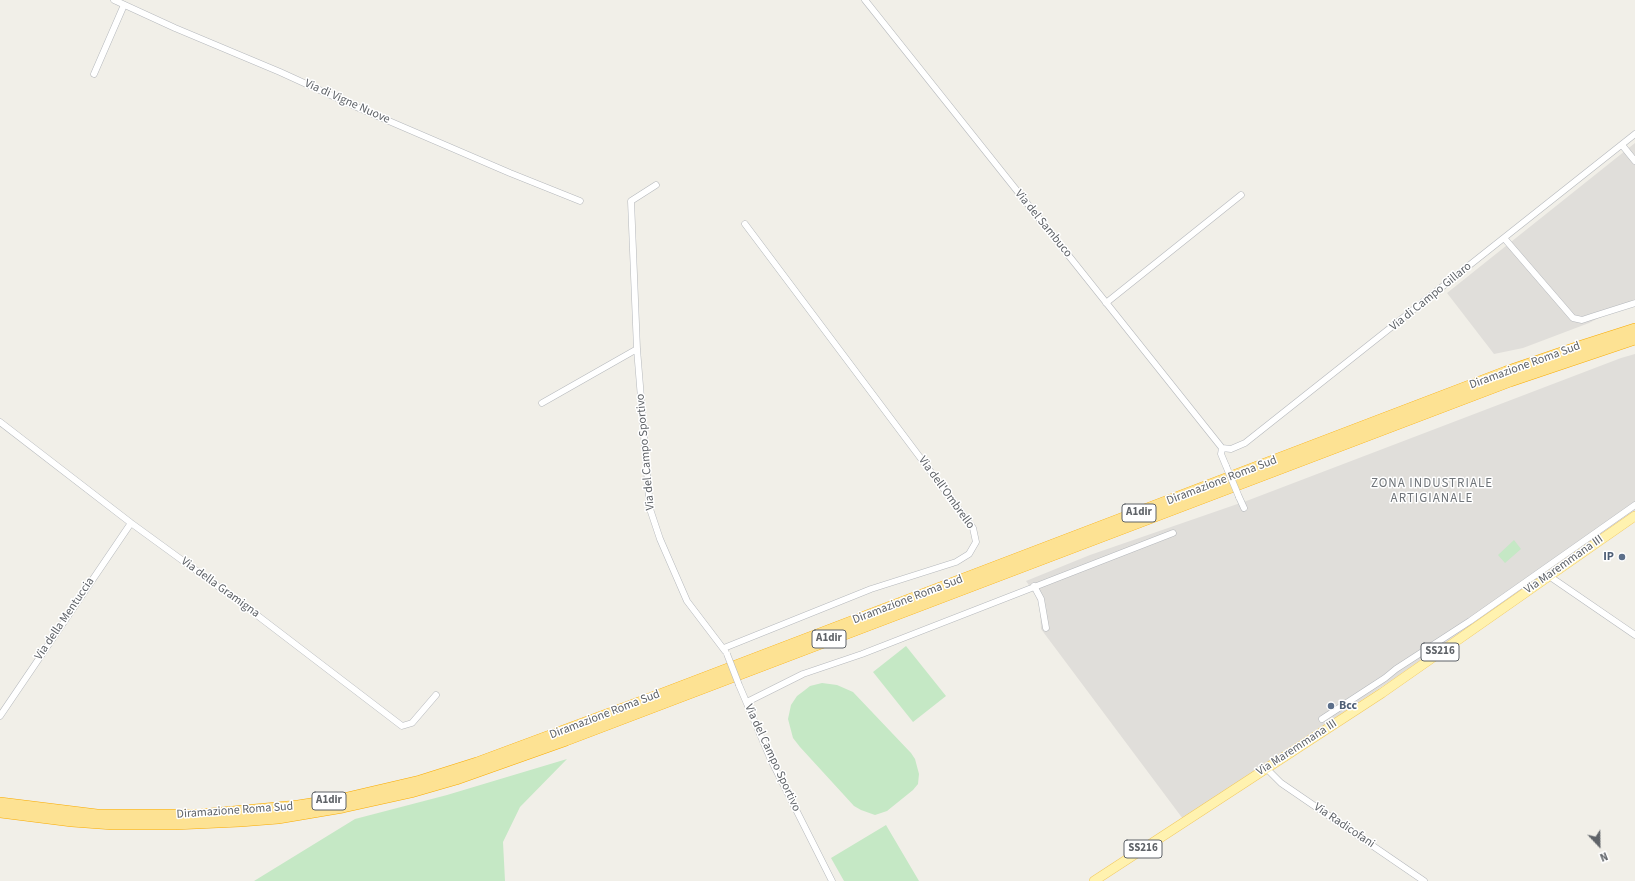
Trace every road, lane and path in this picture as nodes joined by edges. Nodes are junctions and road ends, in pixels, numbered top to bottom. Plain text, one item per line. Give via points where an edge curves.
1 (114, 0) edge
2 (865, 0) edge
3 (124, 5) junction
4 (94, 74) dead end
5 (1635, 134) edge
6 (1622, 145) junction
7 (1635, 161) edge
8 (656, 185) dead end
9 (1241, 195) dead end
10 (580, 202) dead end
11 (745, 224) dead end
12 (1504, 238) junction
13 (1106, 303) junction
14 (1635, 303) edge
15 (1635, 329) edge
16 (1635, 339) edge
17 (637, 349) junction
18 (542, 403) dead end
19 (0, 422) edge
20 (1222, 448) junction
21 (1635, 505) edge
22 (1244, 508) dead end
23 (1635, 516) edge
24 (131, 523) junction
25 (1173, 533) dead end
26 (1549, 576) junction
27 (1034, 586) junction
28 (1046, 628) dead end
29 (1635, 634) edge
30 (725, 651) junction
31 (436, 695) dead end
32 (746, 702) junction
33 (0, 716) edge
34 (1322, 719) dead end
35 (1266, 768) junction
36 (0, 803) edge
37 (0, 812) edge
38 (832, 881) edge
39 (1094, 881) edge
40 (1424, 881) edge

1 - 3 street, Via di Vigne Nuove
2 - 13 street, Via del Sambuco
3 - 4 street
3 - 10 street, Via di Vigne Nuove via 361,110
5 - 6 street, Via di Campo Gillaro
6 - 7 street
6 - 12 street, Via di Campo Gillaro
8 - 17 street, Via del Campo Sportivo via 631,201
9 - 13 street
11 - 30 street, Via dell'Ombrello via 973,528 976,542 969,554 956,562 870,590
12 - 14 street via 1573,318 1591,318
12 - 20 street, Via di Campo Gillaro via 1245,443 1231,449
13 - 20 street, Via del Sambuco
15 - 36 highway, Diramazione Roma Sud / A1dir via 1506,372 644,701 477,763 420,781 350,798 298,806 200,815 97,815
16 - 37 highway, Diramazione Roma Sud / A1dir via 1510,381 566,740 441,784 343,807 278,818 233,822 113,824
17 - 18 street
17 - 30 street, Via del Campo Sportivo via 650,509 687,601
19 - 24 street, Via della Gramigna
20 - 22 street, bridge via 1221,454
21 - 34 street via 1466,623
23 - 26 main road, Via Maremmana III / SS216
24 - 31 street, Via della Gramigna via 402,726 412,723
24 - 33 street, Via della Mentuccia
25 - 27 street
26 - 29 street
26 - 35 main road, Via Maremmana III / SS216 via 1382,693
27 - 28 street via 1043,604
27 - 32 street via 862,654 803,674
30 - 32 street, Via del Campo Sportivo, bridge
32 - 38 street, Via del Campo Sportivo via 771,760
35 - 39 main road, Via Maremmana III / SS216
35 - 40 street, Via Radicofani via 1281,783

